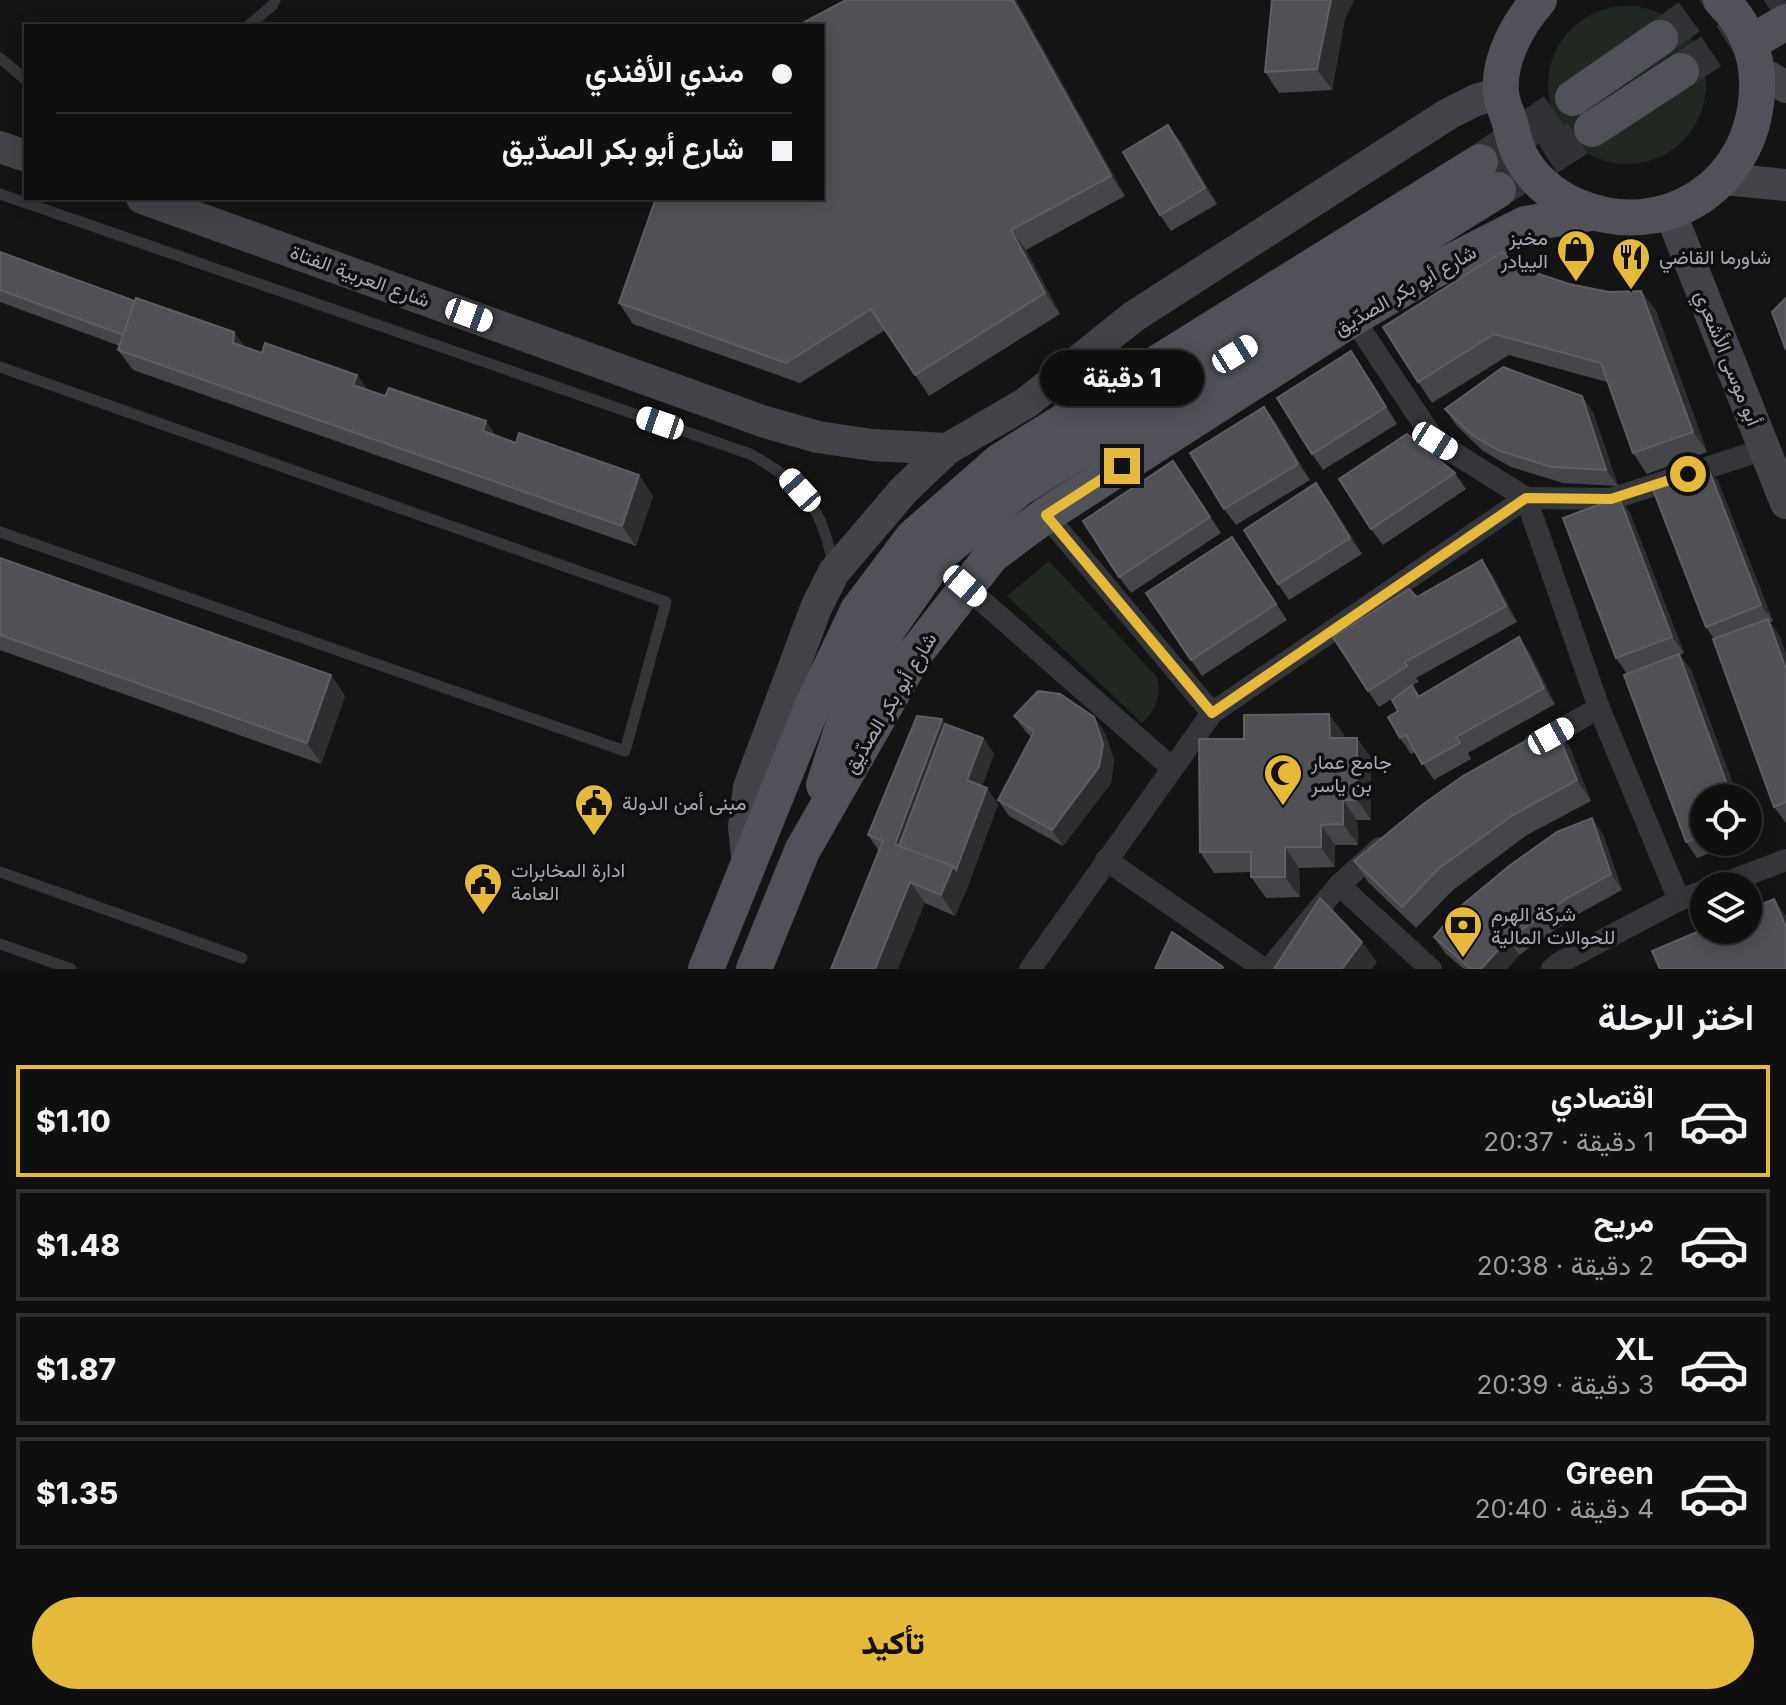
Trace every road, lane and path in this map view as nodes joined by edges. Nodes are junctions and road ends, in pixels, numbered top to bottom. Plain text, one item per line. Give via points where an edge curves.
1 (275, 0) edge
2 (1539, 0) edge
3 (1721, 0) edge
4 (1786, 22) edge
5 (250, 24) edge
6 (1660, 38) tunnel mouth
7 (0, 58) edge
8 (1765, 67) edge
9 (1681, 71) tunnel mouth
10 (24, 78) edge
11 (1501, 93) junction
12 (1573, 98) tunnel mouth
13 (1592, 129) tunnel mouth
14 (0, 147) edge
15 (24, 155) edge
16 (1723, 179) junction
17 (1786, 185) edge
18 (0, 194) edge
19 (148, 200) edge
20 (1670, 212) junction
21 (1591, 213) junction
22 (1353, 318) junction
23 (0, 367) edge
24 (947, 449) junction
25 (1765, 449) junction
26 (1526, 498) junction
27 (1786, 503) edge
28 (1046, 515) junction
29 (0, 532) edge
30 (834, 572) junction
31 (965, 586) junction
32 (1599, 708) junction
33 (1212, 713) junction
34 (1521, 753) edge
35 (1172, 768) junction
36 (1395, 835) edge
37 (802, 851) junction
38 (1106, 860) junction
39 (1786, 860) edge
40 (748, 866) junction
41 (0, 872) edge
42 (1754, 872) edge
43 (1339, 885) junction
44 (1690, 896) edge
45 (1679, 900) junction
46 (0, 944) edge
47 (242, 958) dead end
48 (71, 969) edge
49 (706, 969) edge
50 (754, 969) edge
51 (1030, 969) edge
52 (1267, 969) edge
53 (1431, 969) edge
54 (1552, 969) edge

1 - 5 lane
2 - 11 main road via 1521,20 1506,57
3 - 8 main road
4 - 8 main road
6 - 12 main road
7 - 10 lane
8 - 16 main road via 1746,147
9 - 13 main road
11 - 21 main road via 1520,157 1563,200
11 - 24 street via 1476,100 1422,131 1133,317 1026,403
14 - 15 street
16 - 17 street
16 - 20 main road via 1699,199
18 - 30 lane via 750,454 786,475 813,505
19 - 24 street, شارع العربية الفتاة via 765,422 818,437
20 - 21 main road via 1630,219
20 - 25 street, أبو موسى الأشعري
21 - 22 main road, شارع أبو بكر الصدّيق via 1525,224
22 - 26 street via 1435,441
22 - 28 main road, شارع أبو بكر الصدّيق
23 - 29 lane via 666,602 625,751
24 - 30 street
25 - 26 street via 1611,499
25 - 27 street, أبو موسى الأشعري
26 - 32 street
26 - 33 street
28 - 31 main road, شارع أبو بكر الصدّيق via 992,555
28 - 33 street
30 - 40 street via 800,646 749,787 744,827
31 - 35 street
31 - 37 main road, شارع أبو بكر الصدّيق via 914,655
32 - 34 street
32 - 45 street
33 - 35 street
35 - 38 street
36 - 43 street
37 - 40 main road via 846,717 888,629 940,554 1020,488 1489,176 1000,461 913,537 858,610
37 - 50 main road, شارع أبو بكر الصدّيق
38 - 51 street
38 - 52 street
39 - 42 street
40 - 49 main road
41 - 47 lane
43 - 52 street
43 - 53 street
44 - 45 street
45 - 54 street
46 - 48 lane

